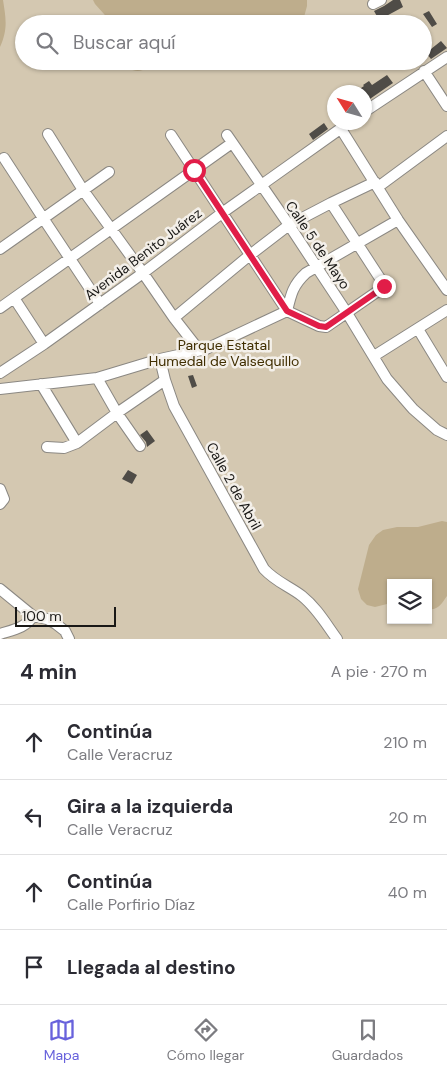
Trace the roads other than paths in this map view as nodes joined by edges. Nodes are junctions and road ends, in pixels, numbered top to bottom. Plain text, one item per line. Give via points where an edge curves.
1 (447, 57) edge
2 (432, 67) edge
3 (427, 70) edge
4 (424, 72) junction
5 (447, 106) edge
6 (372, 107) edge
7 (340, 130) edge
8 (342, 130) edge
9 (48, 134) dead end
10 (171, 134) dead end
11 (447, 136) edge
12 (4, 158) dead end
13 (194, 170) junction
14 (109, 172) dead end
15 (261, 185) junction
16 (377, 185) junction
17 (83, 190) junction
18 (331, 203) junction
19 (222, 213) junction
20 (43, 218) junction
21 (398, 220) junction
22 (289, 225) junction
23 (110, 229) junction
24 (357, 244) junction
25 (0, 249) edge
26 (250, 255) junction
27 (70, 258) junction
28 (316, 267) junction
29 (143, 273) junction
30 (447, 290) edge
31 (14, 298) junction
32 (100, 304) junction
33 (0, 308) edge
34 (447, 310) edge
35 (287, 311) junction
36 (347, 313) junction
37 (174, 318) junction
38 (418, 329) junction
39 (44, 344) junction
40 (199, 350) junction
41 (374, 356) junction
42 (160, 359) junction
43 (1, 368) edge
44 (447, 377) edge
45 (97, 378) junction
46 (165, 380) junction
47 (41, 384) junction
48 (0, 389) edge
49 (117, 413) junction
50 (447, 435) edge
51 (77, 443) junction
52 (140, 446) dead end
53 (47, 447) dead end
54 (0, 489) edge
55 (0, 504) edge
56 (0, 589) edge
57 (33, 616) junction
58 (0, 634) edge
59 (69, 639) edge
60 (337, 639) edge

1 - 2 street
3 - 4 street
4 - 5 street
4 - 6 street
7 - 15 street, Avenida Benito Juárez
8 - 16 street
9 - 17 street
10 - 13 street
11 - 16 street
12 - 20 street
13 - 15 street, Calle 5 de Mayo via 229,139
13 - 19 street
13 - 23 street
14 - 17 street
15 - 19 street, Avenida Benito Juárez
15 - 22 street, Calle 5 de Mayo
16 - 18 street
16 - 21 street
17 - 20 street
17 - 23 street
18 - 22 street
18 - 24 street
19 - 26 street
19 - 29 street, Avenida Benito Juárez
20 - 25 street
20 - 27 street
21 - 24 street
21 - 30 street
22 - 26 street
22 - 28 street, Calle 5 de Mayo
23 - 27 street
23 - 29 street
24 - 28 street
24 - 36 street via 384,286
26 - 35 street
26 - 37 street
27 - 31 street
27 - 32 street
28 - 35 street via 298,281
28 - 36 street, Calle 5 de Mayo
29 - 32 street, Avenida Benito Juárez
29 - 37 street
31 - 33 street
31 - 39 street
32 - 39 street, Avenida Benito Juárez
34 - 38 street
35 - 36 street via 323,327
35 - 40 street
36 - 41 street, Calle 5 de Mayo
37 - 40 street
38 - 41 street
38 - 44 street
39 - 43 street, Avenida Benito Juárez
40 - 42 street
41 - 50 street, Calle 5 de Mayo via 404,399 437,430
42 - 45 street
42 - 46 street, Calle 2 de Abril
45 - 47 street
45 - 49 street
46 - 49 street
46 - 60 street, Calle 2 de Abril via 174,406 264,569 312,605
47 - 48 street
47 - 51 street
49 - 51 street
49 - 52 street
51 - 53 street via 64,448
54 - 55 street via 4,499
56 - 57 street
57 - 58 street via 25,625
57 - 59 street via 56,624

